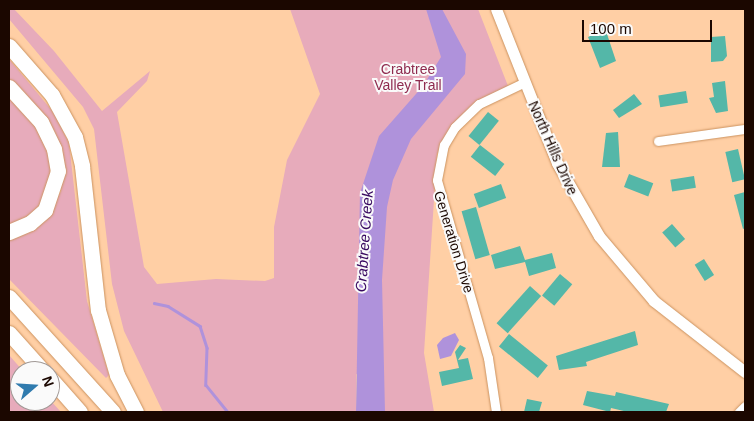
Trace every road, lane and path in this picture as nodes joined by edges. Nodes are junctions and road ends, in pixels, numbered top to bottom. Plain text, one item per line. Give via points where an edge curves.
1 (496, 9) edge
2 (9, 46) edge
3 (525, 82) junction
4 (9, 87) edge
5 (745, 128) edge
6 (658, 141) dead end
7 (9, 232) edge
8 (9, 297) edge
9 (9, 333) edge
10 (34, 361) edge
11 (745, 372) edge
12 (60, 389) edge
13 (745, 406) edge
14 (80, 412) edge
15 (113, 412) edge
16 (136, 412) edge
17 (496, 412) edge
18 (739, 412) edge

1 - 3 main road, North Hills Drive
2 - 16 highway via 52,95 75,137 82,166 98,310 117,375
3 - 11 main road, North Hills Drive via 567,185 612,255 654,301
3 - 17 street, Generation Drive via 479,104 455,127 444,146 436,180 483,340
4 - 7 highway via 41,122 54,149 58,171 55,189 45,210 30,223
5 - 6 street via 708,137
8 - 15 highway
9 - 10 highway
12 - 14 highway
13 - 18 street

